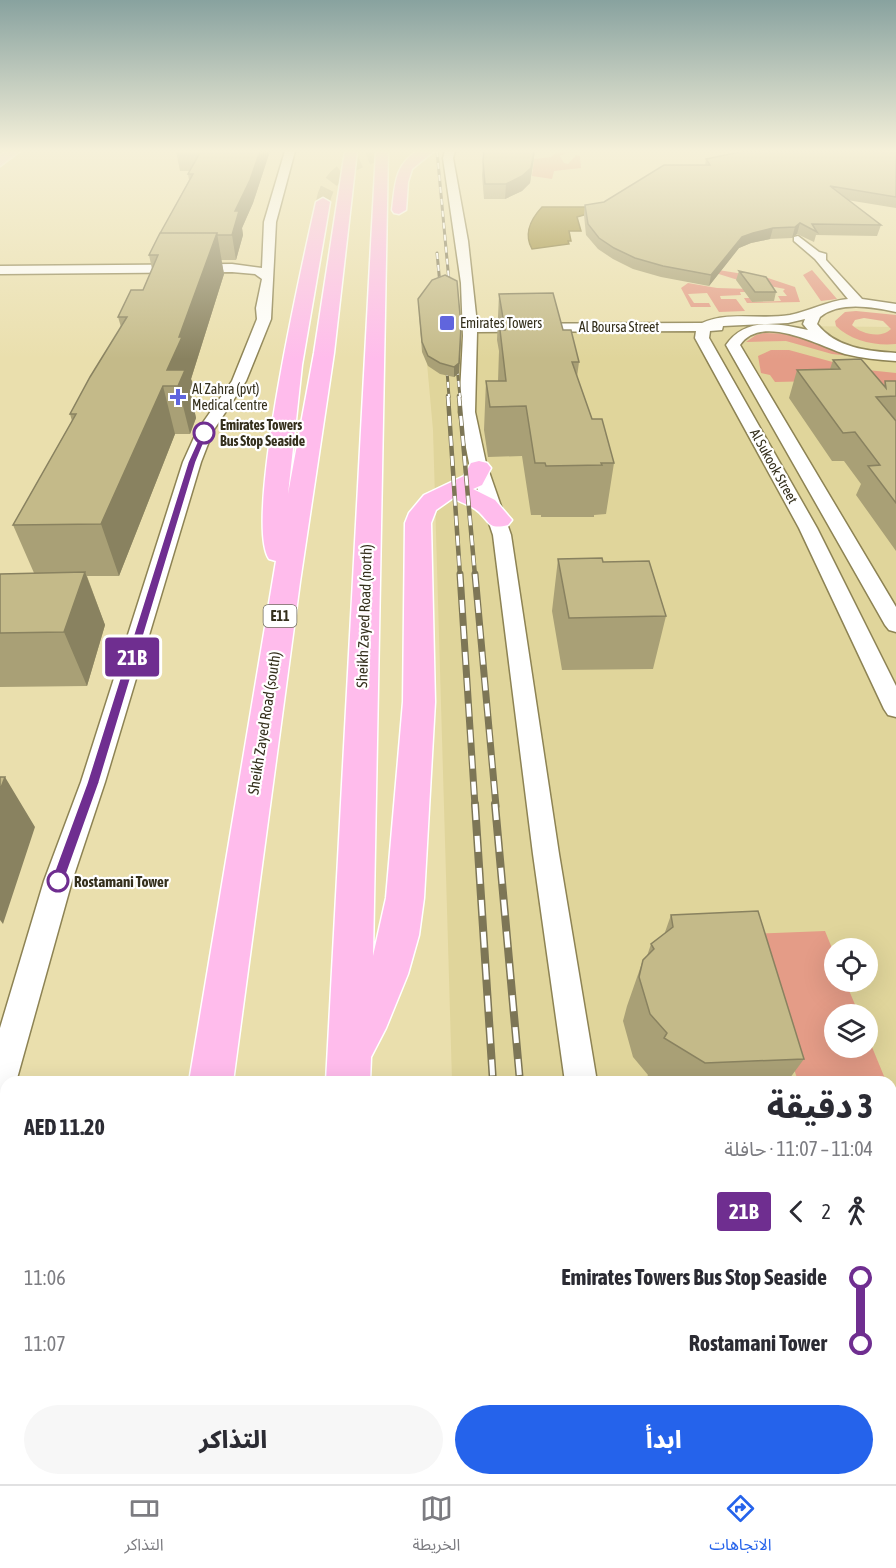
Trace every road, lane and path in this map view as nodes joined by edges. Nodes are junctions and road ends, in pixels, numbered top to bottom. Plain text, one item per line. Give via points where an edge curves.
1 (271, 220) edge
2 (319, 220) tunnel mouth
3 (342, 220) tunnel mouth
4 (389, 220) edge
5 (392, 220) edge
6 (458, 220) edge
7 (390, 232) junction
8 (798, 239) edge
9 (269, 255) junction
10 (232, 268) junction
11 (0, 270) edge
12 (268, 278) junction
13 (858, 303) junction
14 (896, 308) edge
15 (816, 312) junction
16 (471, 328) junction
17 (767, 328) junction
18 (704, 335) junction
19 (823, 339) junction
20 (896, 357) edge
21 (479, 468) junction
22 (453, 489) junction
23 (499, 520) junction
24 (285, 582) junction
25 (896, 625) edge
26 (869, 653) junction
27 (896, 689) edge
28 (896, 709) edge
29 (348, 1068) edge
30 (2, 1076) edge
31 (212, 1076) edge
32 (580, 1076) edge

1 - 9 street
2 - 24 highway via 289,380 275,493 275,530
3 - 24 highway, Sheikh Zayed Road (south) / E11 via 324,353
4 - 7 highway, Sheikh Zayed Road (north)
5 - 7 highway
6 - 16 street
7 - 29 highway, Sheikh Zayed Road (north)
8 - 13 street
9 - 10 street via 253,264
9 - 12 street
10 - 11 street
10 - 12 street via 258,271
12 - 30 street via 264,319 244,371 205,431 192,462 93,783 58,881
13 - 14 street
13 - 15 street via 832,305
15 - 18 street via 788,319 725,321
15 - 19 street via 810,324
16 - 18 street, Al Boursa Street via 664,327
16 - 21 street via 466,393
17 - 18 street
17 - 19 street, Al Sukook Street via 799,331
17 - 25 street, Al Sukook Street via 739,336 733,345 735,350
18 - 26 street, Al Sukook Street via 808,528
19 - 20 street, Al Sukook Street via 851,351
21 - 22 highway via 474,480
21 - 23 street
22 - 23 highway via 486,505
22 - 29 highway via 428,502 418,523 419,702 405,898 388,974
23 - 32 street
24 - 31 highway, Sheikh Zayed Road (south) / E11
26 - 27 street via 881,662
26 - 28 street, Al Sukook Street

